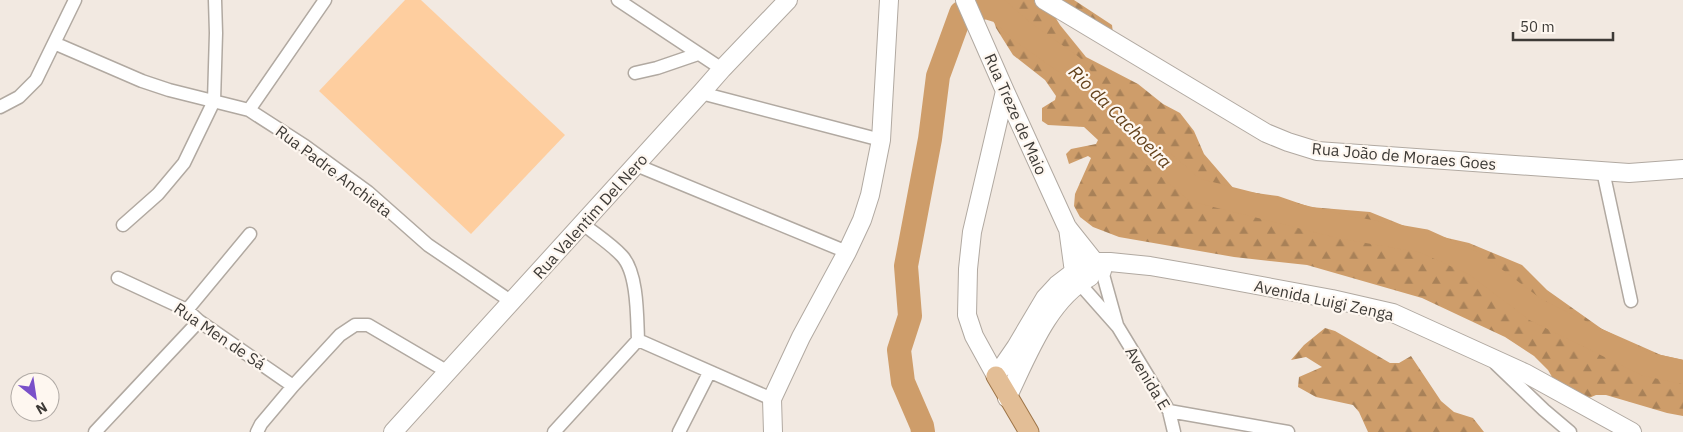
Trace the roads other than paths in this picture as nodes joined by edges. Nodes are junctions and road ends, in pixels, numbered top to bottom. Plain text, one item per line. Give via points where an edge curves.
1 (75, 0) edge
2 (215, 0) edge
3 (325, 0) edge
4 (618, 0) edge
5 (788, 0) edge
6 (889, 0) edge
7 (965, 0) edge
8 (1044, 0) edge
9 (54, 43) junction
10 (698, 54) junction
11 (722, 68) junction
12 (635, 73) dead end
13 (1005, 91) junction
14 (702, 94) junction
15 (214, 100) junction
16 (0, 107) edge
17 (249, 110) junction
18 (881, 140) junction
19 (636, 164) junction
20 (1683, 169) edge
21 (1603, 171) junction
22 (583, 224) junction
23 (123, 225) dead end
24 (1068, 227) junction
25 (250, 234) dead end
26 (847, 252) junction
27 (1103, 265) junction
28 (118, 278) dead end
29 (1076, 278) junction
30 (1631, 301) dead end
31 (512, 302) junction
32 (187, 310) junction
33 (199, 322) junction
34 (1118, 327) junction
35 (638, 340) junction
36 (1489, 357) junction
37 (448, 372) junction
38 (709, 373) junction
39 (996, 376) junction
40 (293, 386) junction
41 (1007, 398) junction
42 (772, 399) junction
43 (1169, 410) junction
44 (557, 431) edge
45 (95, 432) edge
46 (257, 432) edge
47 (393, 432) edge
48 (679, 432) edge
49 (773, 432) edge
50 (1029, 432) edge
51 (1174, 432) edge
52 (1288, 432) edge
53 (1570, 432) edge
54 (1632, 432) edge

1 - 9 street
2 - 15 street
3 - 17 street
4 - 10 street
5 - 11 main road, Rua Valentim Del Nero
6 - 18 main road
7 - 13 main road, Rua Treze de Maio
8 - 21 main road, Rua João de Moraes Goes via 1266,133 1317,151
9 - 15 street, Rua Padre Anchieta via 142,81
9 - 16 street via 36,80 18,97
10 - 11 street
10 - 12 street
11 - 14 main road, Rua Valentim Del Nero
13 - 24 main road, Rua Treze de Maio
13 - 39 main road via 972,232 968,269 967,315 974,336
14 - 18 street
14 - 19 main road, Rua Valentim Del Nero
15 - 17 street, Rua Padre Anchieta
15 - 23 street via 184,163 158,194
17 - 31 street, Rua Padre Anchieta via 306,146 368,192 428,244
18 - 26 main road via 870,195
19 - 22 main road, Rua Valentim Del Nero
19 - 26 street
20 - 21 main road, Rua João de Moraes Goes
21 - 30 street
22 - 31 main road, Rua Valentim Del Nero
22 - 35 street via 628,265 634,289
24 - 27 main road, Rua Treze de Maio
24 - 29 main road, Rua Treze de Maio
25 - 32 street
26 - 42 main road via 800,337
27 - 29 main road
27 - 34 street, Avenida E
27 - 36 main road, Avenida Luigi Zenga via 1150,266 1393,313
28 - 32 street, Rua Men de Sá
29 - 34 street, Avenida E
29 - 39 main road via 1057,285 1045,298
29 - 41 main road via 1050,314
31 - 37 main road, Rua Valentim Del Nero
32 - 33 street, Rua Men de Sá
33 - 40 street, Rua Men de Sá
33 - 45 street
34 - 43 street, Avenida E
35 - 38 street
35 - 44 street
36 - 53 street
36 - 54 main road, Avenida Luigi Zenga
37 - 40 street via 368,325 355,325 340,335
37 - 47 main road, Rua Valentim Del Nero
38 - 42 street
38 - 48 street
39 - 41 main road
40 - 46 street
41 - 50 main road
42 - 49 main road
43 - 51 street, Avenida E
43 - 52 street

